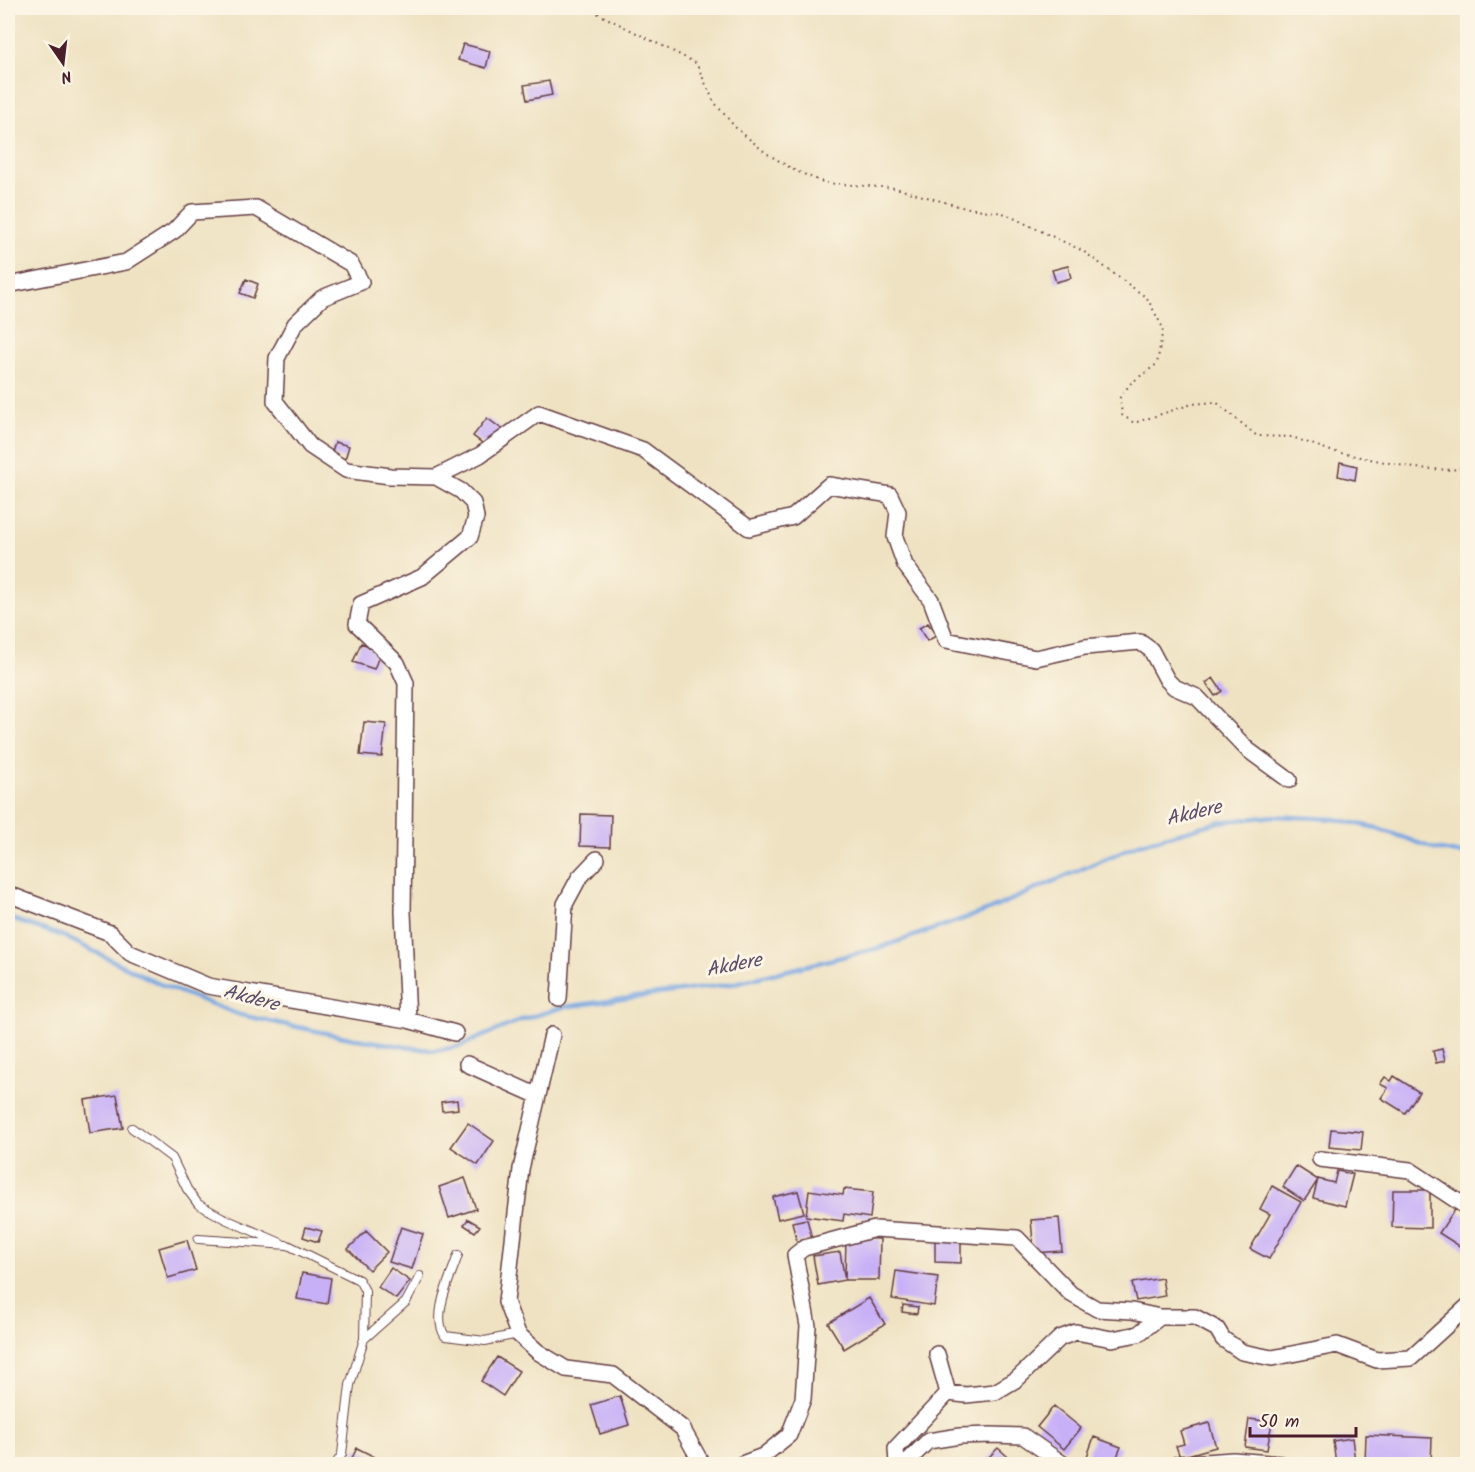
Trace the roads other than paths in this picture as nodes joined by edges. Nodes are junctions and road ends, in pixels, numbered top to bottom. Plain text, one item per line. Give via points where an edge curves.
1 (8, 285) edge
2 (436, 477) junction
3 (1289, 780) dead end
4 (597, 859) dead end
5 (8, 894) edge
6 (559, 999) dead end
7 (408, 1020) junction
8 (454, 1033) dead end
9 (552, 1035) dead end
10 (467, 1064) dead end
11 (538, 1096) junction
12 (132, 1128) dead end
13 (1320, 1159) dead end
14 (1467, 1208) edge
15 (198, 1239) dead end
16 (288, 1245) junction
17 (458, 1255) dead end
18 (420, 1276) dead end
19 (1467, 1306) edge
20 (1160, 1317) junction
21 (518, 1334) junction
22 (364, 1339) junction
23 (937, 1354) dead end
24 (948, 1393) junction
25 (336, 1464) edge
26 (702, 1464) edge
27 (741, 1464) edge
28 (897, 1464) edge
29 (905, 1464) edge
30 (1063, 1464) edge
31 (1178, 1464) edge
32 (1281, 1464) edge

1 - 2 street via 126,262 174,231 192,212 256,208 351,264 361,282 322,298 295,324 277,357 275,401 310,446 346,470
2 - 3 street via 480,455 539,413 643,450 749,528 793,517 829,485 890,495 897,512 895,537 905,565 931,600 946,640 1036,658 1085,647 1140,642 1151,650 1174,687 1197,697 1248,750
2 - 7 street via 473,503 476,517 470,537 422,577 361,604 357,624 397,663 405,682 403,912
4 - 6 street via 579,878 565,904
5 - 7 street via 110,933 130,953 208,986
7 - 8 street
9 - 11 street
10 - 11 street
11 - 21 street via 521,1169 506,1302
12 - 16 lane via 172,1158 198,1203
13 - 14 street via 1410,1170
15 - 16 lane
16 - 22 lane via 359,1280 365,1291
17 - 21 lane via 440,1317 445,1336 485,1341
18 - 22 lane via 406,1302
19 - 20 street via 1411,1358 1377,1360 1337,1345 1272,1358 1242,1352 1223,1339 1217,1329 1195,1317
20 - 24 street via 1138,1334 1112,1339 1076,1332 1060,1338 1017,1379 995,1392
20 - 27 street via 1097,1309 1071,1294 1017,1238 874,1229 804,1248 795,1255 808,1326 803,1399 789,1435 763,1456
21 - 26 street via 566,1370 613,1375 682,1428
22 - 25 lane via 350,1385 342,1454
23 - 24 street
24 - 28 street via 897,1448
29 - 30 street via 928,1441 991,1435 1023,1436
31 - 32 street via 1233,1460

